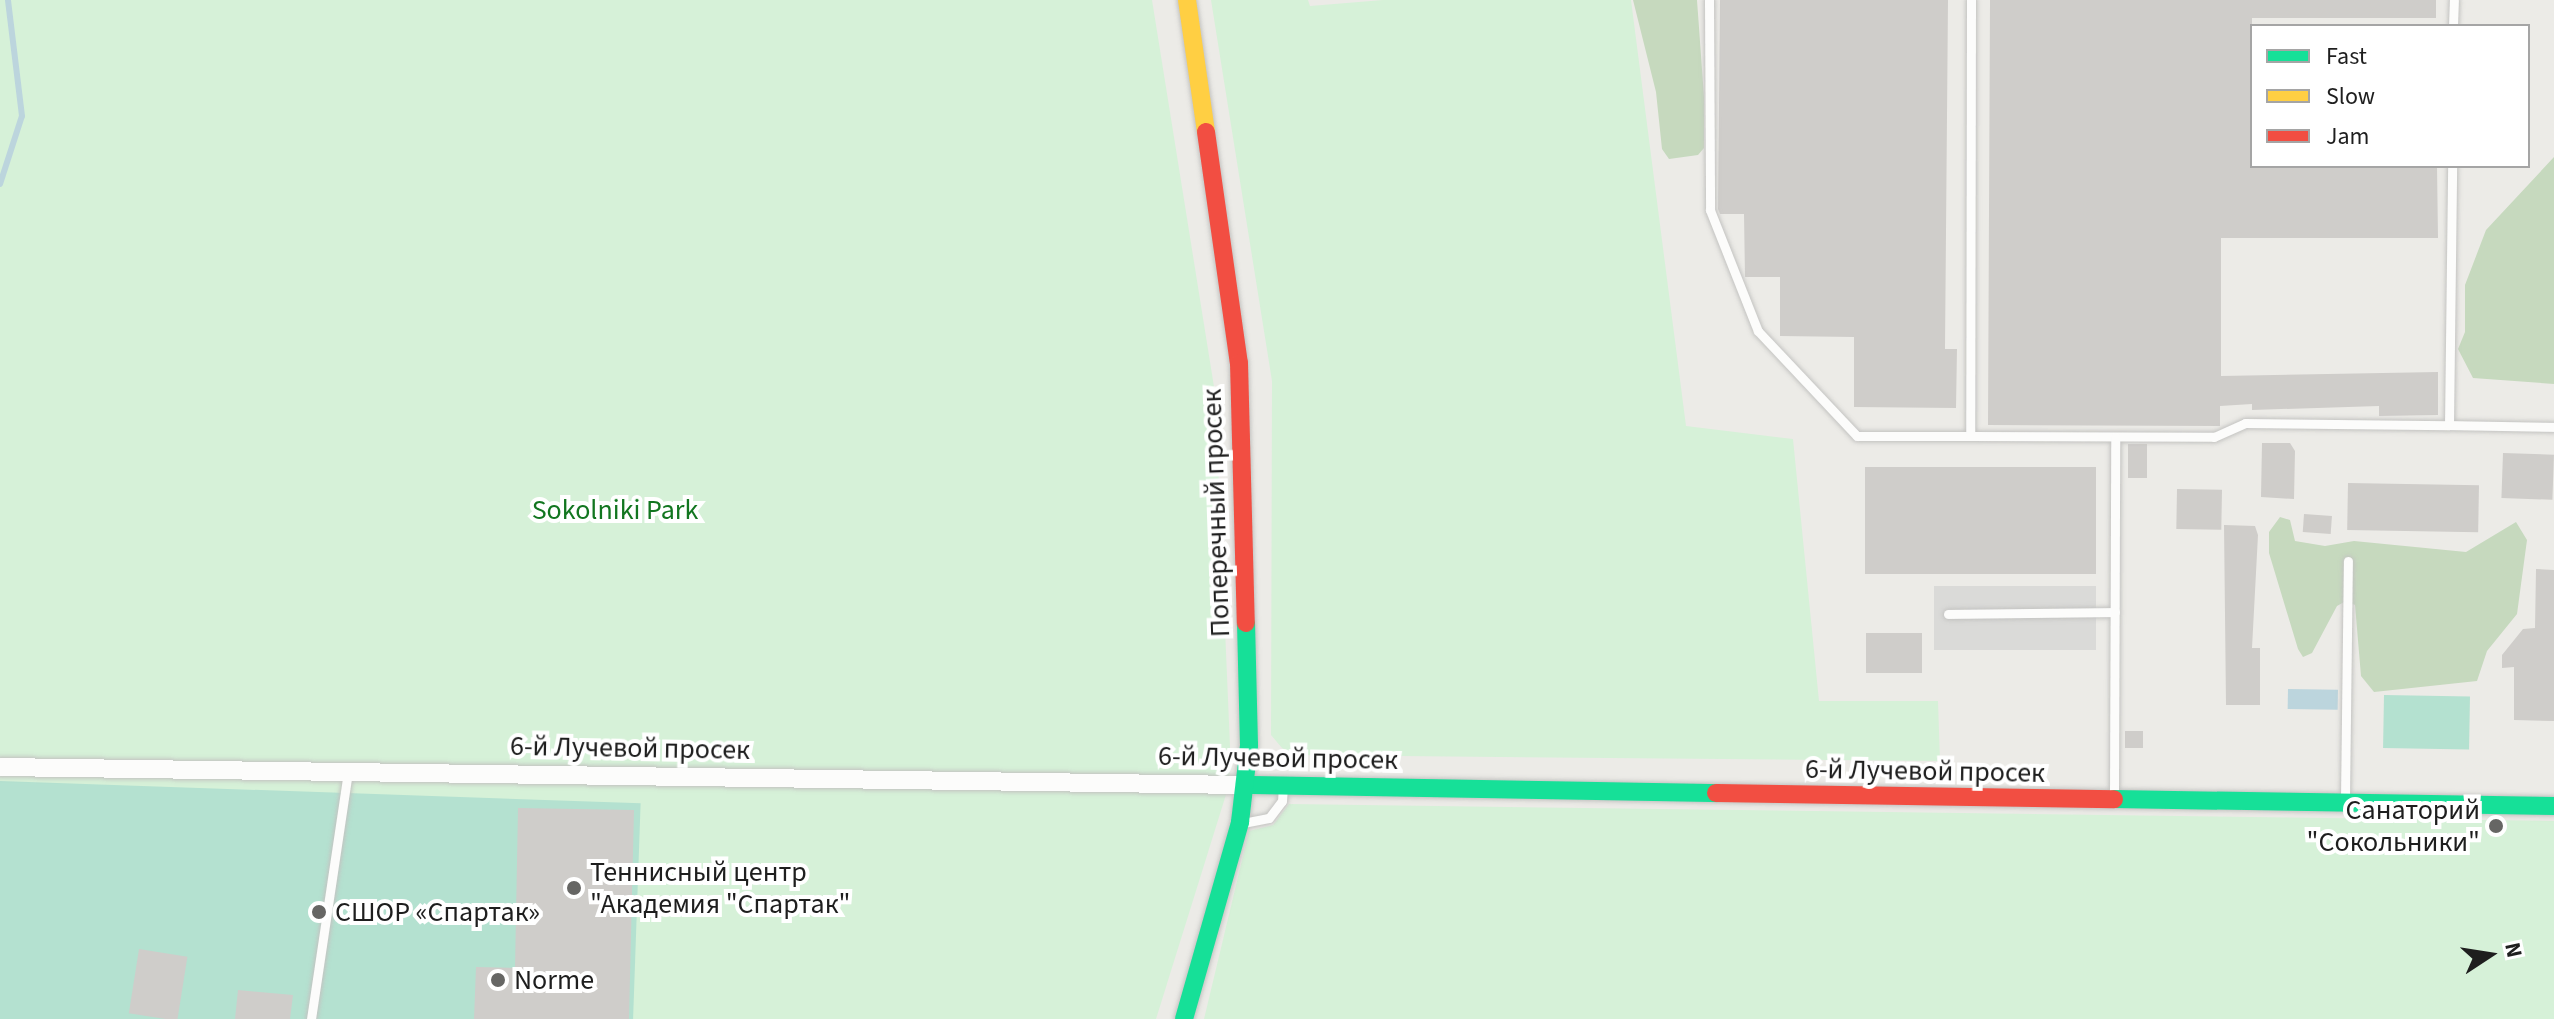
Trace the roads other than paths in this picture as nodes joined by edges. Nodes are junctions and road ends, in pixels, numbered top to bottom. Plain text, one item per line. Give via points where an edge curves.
1 (1187, 0) edge
2 (1709, 0) edge
3 (1971, 0) edge
4 (2454, 0) edge
5 (2453, 24) edge
6 (2452, 168) edge
7 (2449, 425) junction
8 (2554, 427) edge
9 (1970, 436) junction
10 (2115, 437) junction
11 (2348, 561) dead end
12 (2115, 612) junction
13 (1948, 614) dead end
14 (0, 767) edge
15 (348, 772) junction
16 (1247, 785) junction
17 (1283, 786) junction
18 (2114, 803) junction
19 (2345, 806) junction
20 (2554, 806) edge
21 (1240, 822) junction
22 (311, 1019) edge
23 (1184, 1019) edge

1 - 16 street, Поперечный просек via 1245,436
2 - 9 lane via 1710,210 1758,331 1857,436
3 - 9 lane
4 - 5 lane
6 - 7 lane
7 - 8 lane
7 - 10 lane via 2245,423 2214,437
9 - 10 lane
10 - 12 lane
11 - 19 lane
12 - 13 lane
12 - 18 lane
14 - 15 street, 6-й Лучевой просек
15 - 16 street, 6-й Лучевой просек
15 - 22 lane
16 - 17 street, 6-й Лучевой просек
16 - 21 street, Поперечный просек
17 - 18 street, 6-й Лучевой просек
17 - 21 lane via 1282,801 1269,818
18 - 19 street, 6-й Лучевой просек
19 - 20 street, 6-й Лучевой просек
21 - 23 street, Поперечный просек

